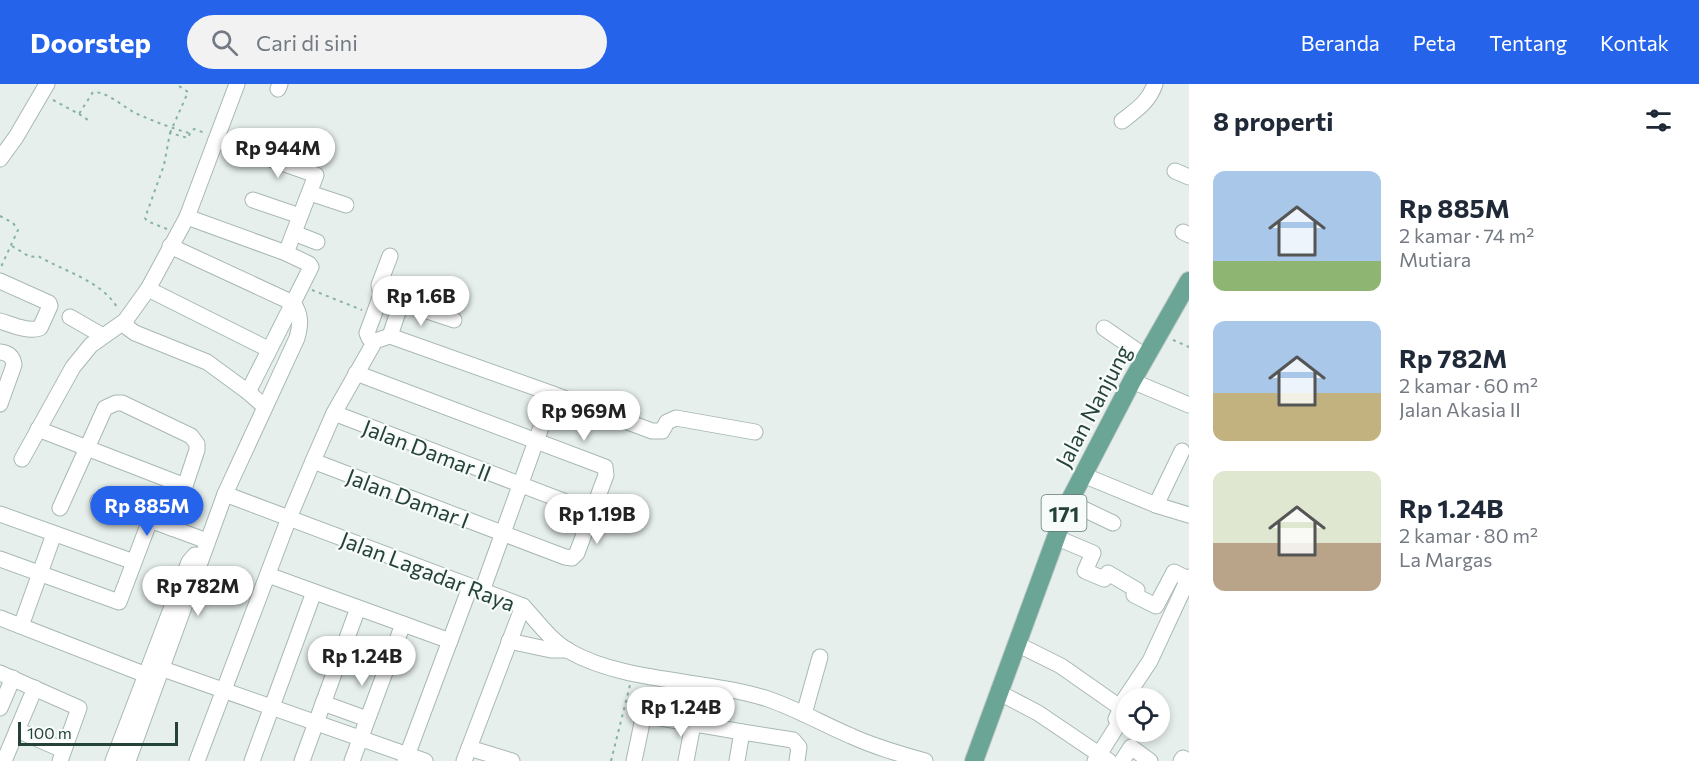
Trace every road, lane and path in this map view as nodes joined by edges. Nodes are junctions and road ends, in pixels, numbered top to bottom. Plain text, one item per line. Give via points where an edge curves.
1 (176, 84) edge
2 (237, 84) edge
3 (1155, 84) edge
4 (44, 89) edge
5 (79, 114) junction
6 (88, 120) dead end
7 (1122, 121) dead end
8 (172, 128) junction
9 (170, 133) junction
10 (189, 133) junction
11 (216, 139) junction
12 (3, 151) edge
13 (310, 193) junction
14 (253, 200) dead end
15 (346, 205) dead end
16 (0, 216) edge
17 (300, 216) junction
18 (187, 217) junction
19 (294, 233) junction
20 (174, 240) junction
21 (317, 242) dead end
22 (12, 246) junction
23 (286, 252) junction
24 (390, 256) dead end
25 (0, 269) edge
26 (0, 281) edge
27 (1188, 284) edge
28 (301, 286) junction
29 (148, 289) junction
30 (293, 303) junction
31 (373, 315) junction
32 (70, 317) dead end
33 (454, 320) dead end
34 (0, 321) edge
35 (125, 321) junction
36 (1104, 328) dead end
37 (1159, 334) junction
38 (103, 336) junction
39 (382, 338) junction
40 (1189, 347) edge
41 (268, 349) junction
42 (0, 352) edge
43 (1146, 357) junction
44 (356, 373) junction
45 (1132, 381) junction
46 (248, 392) junction
47 (553, 394) junction
48 (0, 404) edge
49 (1189, 405) edge
50 (264, 407) junction
51 (334, 414) junction
52 (38, 429) junction
53 (755, 432) dead end
54 (535, 441) junction
55 (88, 448) junction
56 (1182, 451) dead end
57 (22, 459) dead end
58 (313, 461) junction
59 (1083, 475) junction
60 (185, 486) junction
61 (521, 486) junction
62 (225, 494) junction
63 (98, 501) dead end
64 (1069, 502) junction
65 (1156, 505) junction
66 (60, 508) dead end
67 (592, 512) junction
68 (0, 514) edge
69 (1189, 515) edge
70 (289, 518) junction
71 (150, 520) junction
72 (1113, 523) dead end
73 (171, 528) junction
74 (54, 534) junction
75 (503, 534) junction
76 (1055, 537) junction
77 (205, 547) junction
78 (0, 559) edge
79 (134, 562) junction
80 (40, 574) junction
81 (268, 575) junction
82 (1189, 578) edge
83 (476, 589) junction
84 (314, 592) junction
85 (523, 606) junction
86 (358, 608) junction
87 (0, 618) edge
88 (402, 624) junction
89 (21, 626) junction
90 (450, 641) junction
91 (509, 641) junction
92 (1017, 644) junction
93 (568, 650) junction
94 (820, 657) dead end
95 (633, 672) junction
96 (155, 674) junction
97 (6, 676) edge
98 (35, 688) junction
99 (1132, 688) edge
100 (224, 690) junction
101 (998, 693) junction
102 (1116, 703) edge
103 (323, 704) junction
104 (272, 707) junction
105 (0, 708) edge
106 (804, 714) junction
107 (367, 719) junction
108 (316, 722) junction
109 (693, 724) junction
110 (1116, 729) edge
111 (17, 730) junction
112 (742, 732) junction
113 (360, 738) junction
114 (467, 754) edge
115 (879, 754) edge
116 (62, 756) edge
117 (406, 758) edge
118 (1101, 759) edge
119 (503, 760) edge
120 (4, 761) edge
121 (113, 761) edge
122 (128, 761) edge
123 (197, 761) edge
124 (252, 761) edge
125 (302, 761) edge
126 (352, 761) edge
127 (425, 761) edge
128 (611, 761) edge
129 (634, 761) edge
130 (686, 761) edge
131 (737, 761) edge
132 (797, 761) edge
133 (925, 761) edge
134 (974, 761) edge
135 (1122, 761) edge
136 (1150, 761) edge
137 (1181, 761) edge
138 (1188, 761) edge

1 - 8 path via 188,92
2 - 11 street
3 - 7 street via 1145,103
4 - 5 path
4 - 12 street
5 - 6 path
5 - 8 path via 96,91
8 - 9 path
8 - 10 path
9 - 10 path via 184,138
9 - 20 path via 164,165 145,218
10 - 11 path via 194,129
11 - 13 street via 316,174
11 - 18 street
13 - 15 street
13 - 17 street
14 - 17 street
16 - 22 path via 18,229
17 - 19 street
18 - 20 street
18 - 23 street
19 - 21 street
19 - 23 street
20 - 29 street
20 - 30 street
22 - 25 path
22 - 35 path via 30,258 38,256 66,269 105,293
23 - 28 street via 311,267
24 - 31 street
26 - 34 street via 50,306 37,330
27 - 37 main road, Jalan Nanjung / 171
28 - 30 street
28 - 31 path
29 - 35 street
29 - 41 street
30 - 41 street
30 - 50 street via 300,315 299,331
31 - 39 street via 367,333 369,338
32 - 38 street
33 - 39 street via 403,306
35 - 38 street
35 - 46 street via 131,331 207,362
36 - 43 street
37 - 40 path
37 - 43 main road, Jalan Nanjung / 171
38 - 52 street via 73,367
39 - 44 street
39 - 47 street
41 - 46 street
42 - 48 street via 10,355 14,365
43 - 45 main road, Jalan Nanjung / 171
44 - 51 street
44 - 54 street
45 - 49 street
45 - 59 main road, Jalan Nanjung / 171
46 - 50 street
47 - 53 street via 656,432 663,431 667,422 676,418
47 - 54 street
50 - 62 street
51 - 58 street
51 - 61 street, Jalan Damar II
52 - 55 street
52 - 57 street
54 - 61 street
54 - 67 street via 604,467
55 - 60 street
55 - 60 street via 105,408 122,403 191,436 197,444
55 - 66 street
56 - 65 street
58 - 70 street
58 - 75 street, Jalan Damar I
59 - 64 main road, Jalan Nanjung / 171
59 - 65 street
60 - 73 street
61 - 67 street, Jalan Damar II
61 - 75 street
62 - 70 street, Jalan Lagadar Raya
62 - 77 street
63 - 71 street
64 - 72 street
64 - 76 main road, Jalan Nanjung / 171
65 - 69 street
67 - 75 street, Jalan Damar I via 572,558
68 - 74 street
70 - 81 street
70 - 83 street, Jalan Lagadar Raya
71 - 73 street
71 - 79 street
73 - 77 street
74 - 79 street
74 - 80 street
75 - 83 street
76 - 82 street via 1093,553 1086,571 1104,579 1108,573 1137,590 1134,595 1156,606 1174,572
76 - 92 main road, Jalan Nanjung / 171
77 - 96 street via 189,562
78 - 80 street
79 - 80 street via 119,603
80 - 89 street
81 - 84 street
81 - 100 street
82 - 99 street via 1150,661
83 - 85 street, Jalan Lagadar Raya
83 - 90 street
84 - 86 street
84 - 104 street
85 - 91 street
85 - 93 street, Jalan Lagadar Raya
86 - 88 street
86 - 103 street
87 - 89 street
88 - 90 street
88 - 107 street
89 - 96 street
90 - 117 street
91 - 93 street
91 - 114 street
92 - 101 main road, Jalan Nanjung / 171
92 - 102 street via 1061,666
93 - 95 street, Jalan Lagadar Raya
94 - 106 street
95 - 106 street, Jalan Lagadar Raya via 745,693
95 - 128 path
96 - 100 street
96 - 121 street
96 - 122 street
97 - 98 street
97 - 105 street
98 - 111 street
98 - 116 street via 79,708
100 - 104 street
100 - 123 street
101 - 118 street via 1038,712
101 - 134 main road, Jalan Nanjung / 171
103 - 107 street
103 - 108 street
104 - 108 street
104 - 124 street
106 - 115 street, Jalan Lagadar Raya
107 - 113 street
108 - 113 street
108 - 125 street
109 - 112 street
109 - 129 street via 645,717
109 - 130 street
110 - 118 street
111 - 116 street
111 - 120 street
112 - 131 street
112 - 132 street via 793,740 799,747
113 - 117 street
113 - 126 street
114 - 119 street
115 - 133 street, Jalan Lagadar Raya
117 - 127 street
135 - 136 street via 1131,747
137 - 138 street

